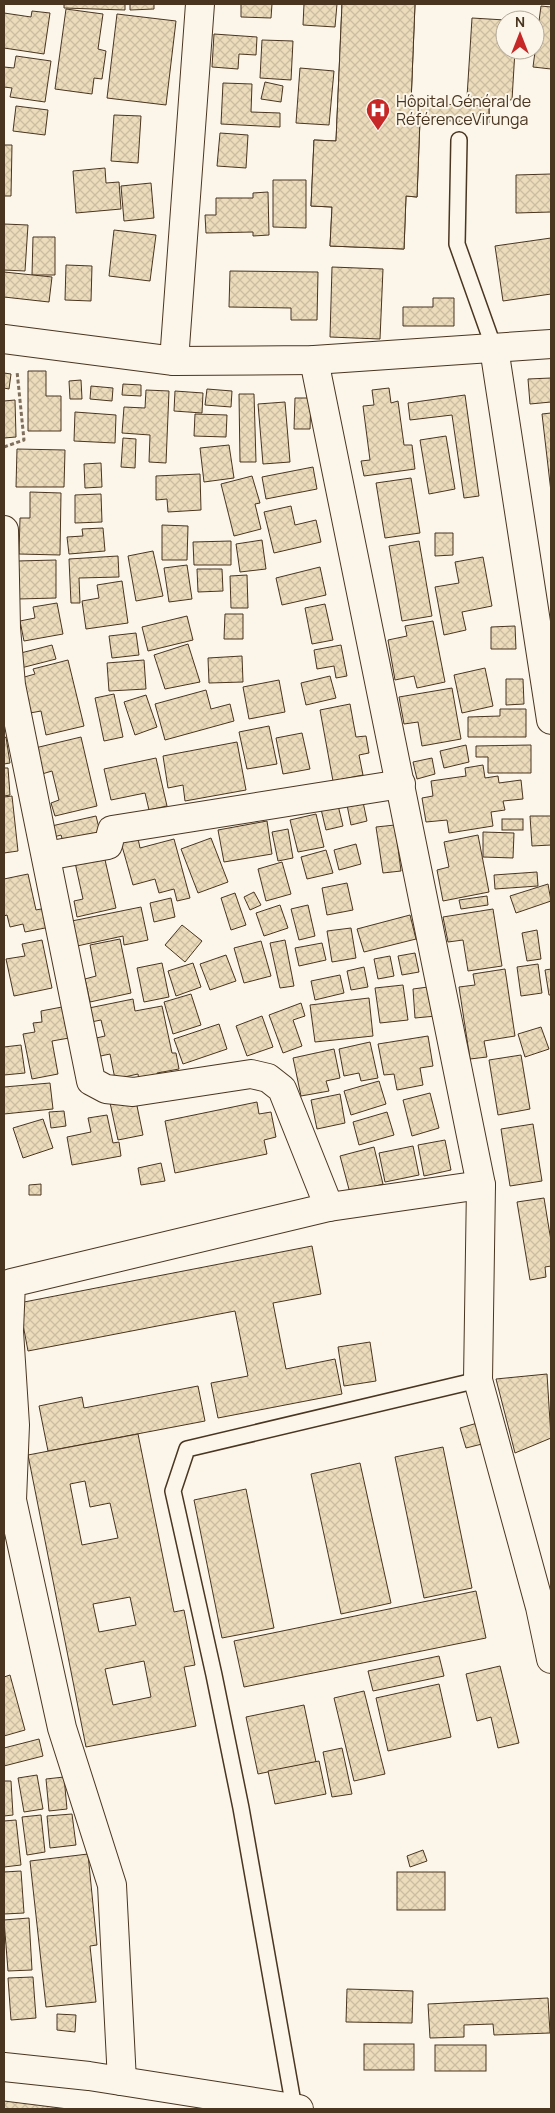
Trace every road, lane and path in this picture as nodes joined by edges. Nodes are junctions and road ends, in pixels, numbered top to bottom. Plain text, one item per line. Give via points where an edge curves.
1 (200, 4) edge
2 (459, 140) dead end
3 (9, 340) edge
4 (551, 344) edge
5 (494, 348) junction
6 (314, 360) junction
7 (174, 361) junction
8 (4, 447) edge
9 (4, 530) edge
10 (551, 720) edge
11 (401, 784) junction
12 (46, 856) junction
13 (481, 1185) junction
14 (329, 1206) junction
15 (478, 1380) junction
16 (551, 1659) edge
17 (4, 2068) edge
18 (122, 2081) junction
19 (296, 2109) edge

1 - 7 street
2 - 5 lane via 457,244
3 - 7 street
3 - 8 path via 24,440
4 - 5 street
5 - 6 street
5 - 10 street
6 - 7 street
6 - 11 street
9 - 12 street via 11,685
11 - 12 street via 112,830 108,845
11 - 13 street
12 - 14 street via 91,1082 106,1089 133,1092 251,1074 268,1078 282,1089
13 - 14 street
13 - 15 street
14 - 18 street via 11,1283 15,1424 12,1500 62,1728 112,1885
15 - 16 street via 540,1607
15 - 19 lane via 187,1449 173,1492 241,1808
17 - 18 street
18 - 19 street

